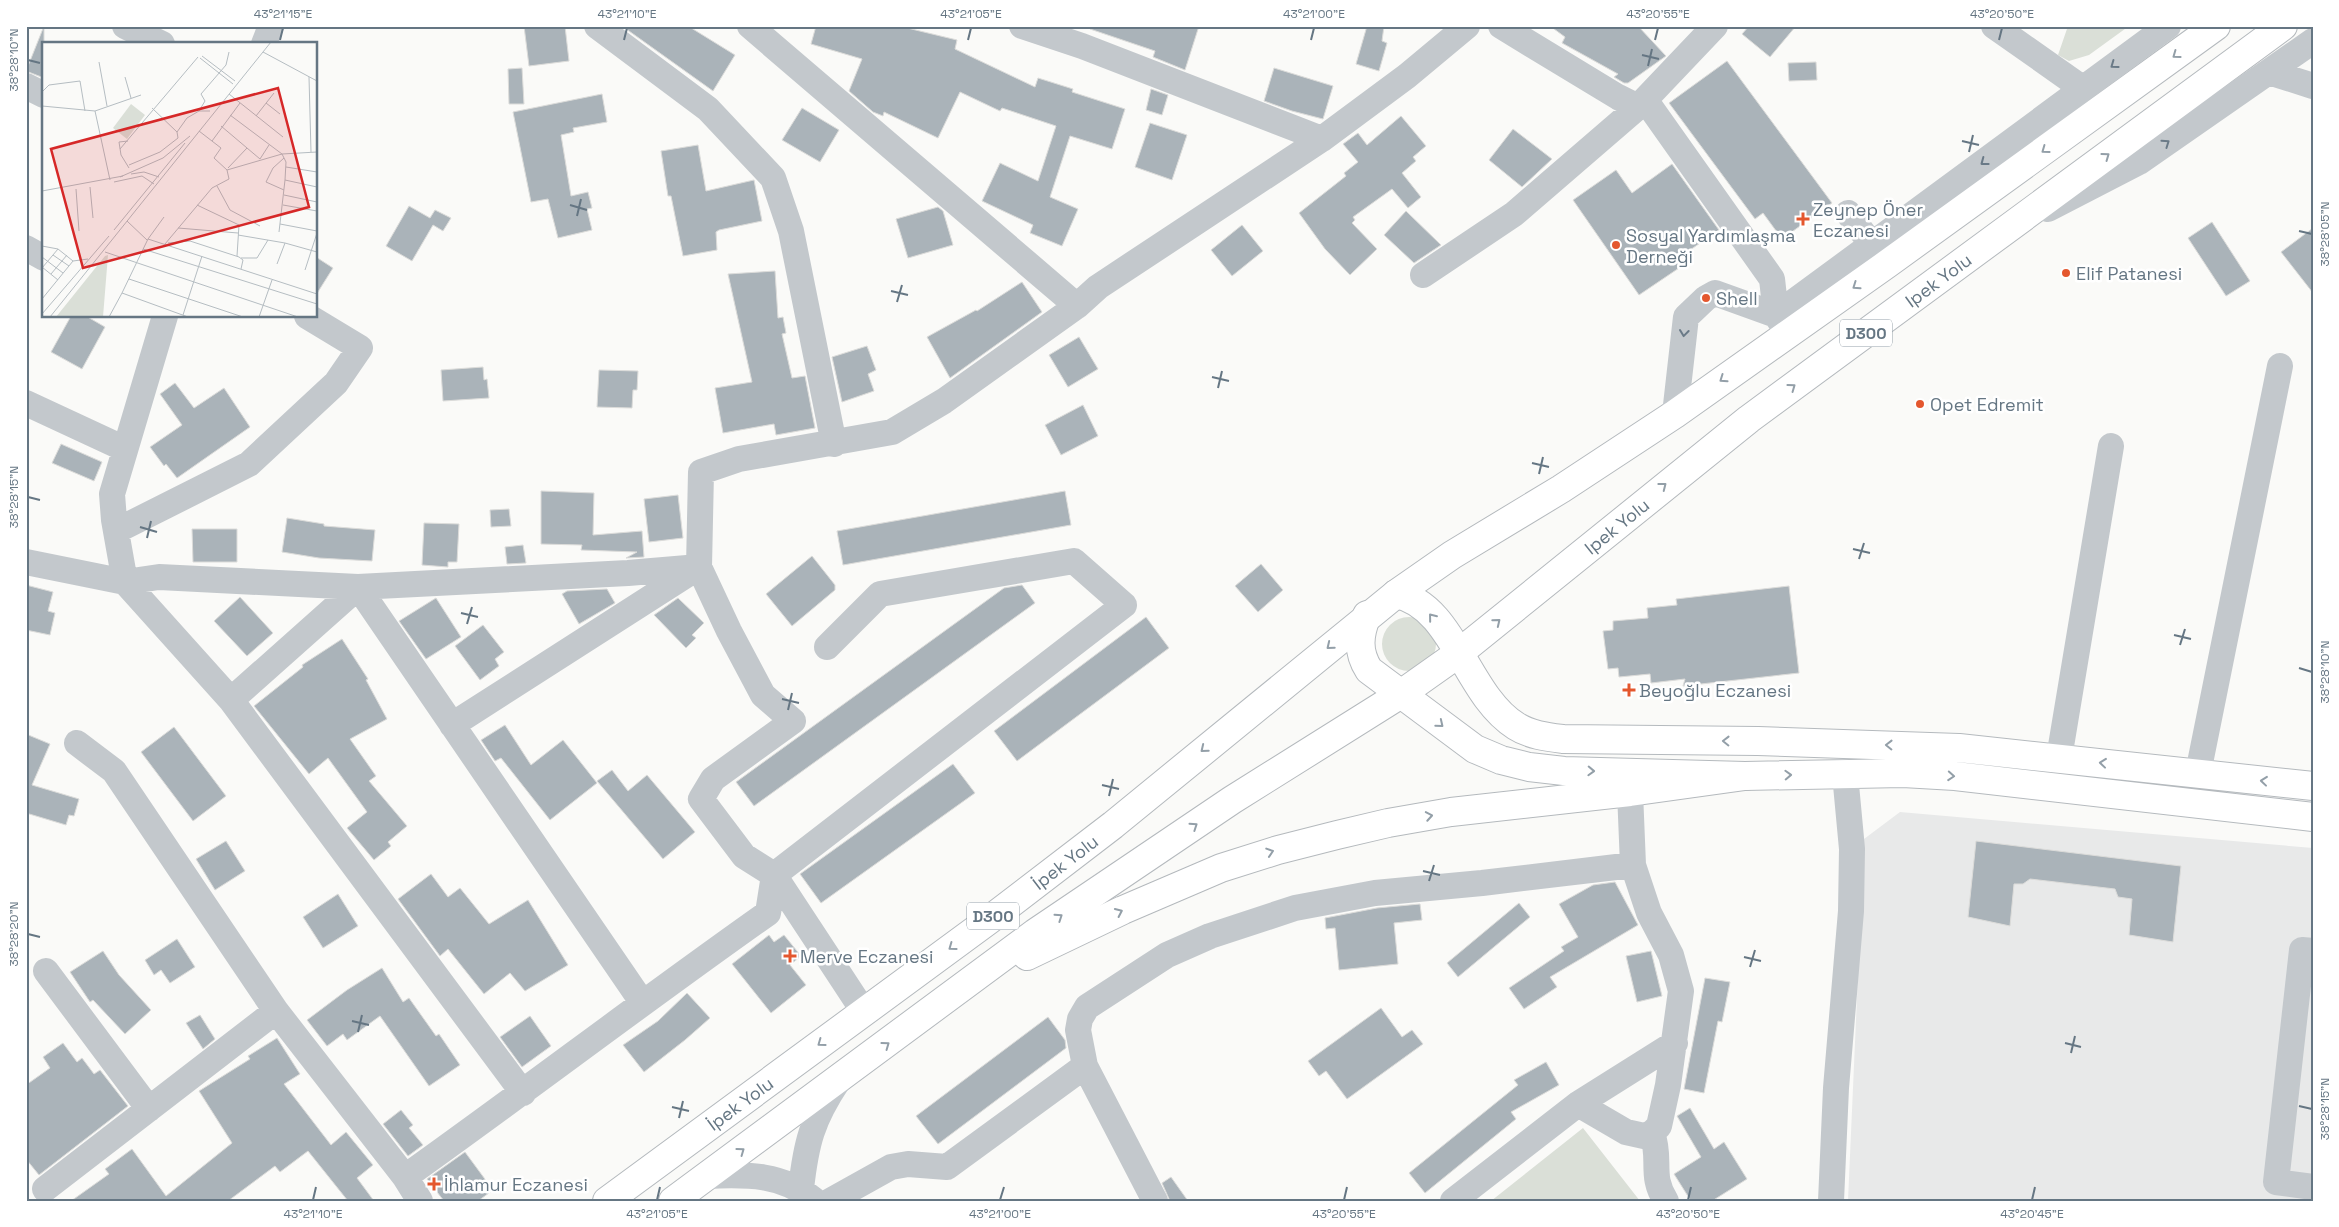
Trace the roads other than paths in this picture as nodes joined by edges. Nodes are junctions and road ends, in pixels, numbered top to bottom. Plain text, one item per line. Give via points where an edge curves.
1 (126, 26) edge
2 (271, 26) edge
3 (597, 26) edge
4 (750, 26) edge
5 (1022, 26) edge
6 (1467, 26) edge
7 (1501, 26) edge
8 (1994, 26) edge
9 (2168, 26) edge
10 (2216, 26) edge
11 (2283, 26) edge
12 (1712, 27) edge
13 (2313, 40) edge
14 (158, 42) edge
15 (265, 42) edge
16 (2269, 72) junction
17 (26, 86) edge
18 (2313, 86) edge
19 (2082, 88) junction
20 (42, 94) edge
21 (1642, 104) junction
22 (1322, 139) junction
23 (1848, 213) dead end
24 (2000, 234) junction
25 (26, 248) edge
26 (1880, 255) junction
27 (42, 257) edge
28 (1423, 275) dead end
29 (1077, 306) junction
30 (161, 318) edge
31 (311, 318) edge
32 (1782, 324) junction
33 (2280, 366) dead end
34 (26, 403) edge
35 (1675, 414) junction
36 (834, 444) junction
37 (2112, 446) dead end
38 (125, 449) junction
39 (116, 531) junction
40 (26, 562) edge
41 (699, 566) junction
42 (125, 582) junction
43 (358, 587) junction
44 (1396, 594) junction
45 (1367, 615) junction
46 (827, 647) dead end
47 (1458, 652) junction
48 (1401, 694) junction
49 (232, 700) junction
50 (452, 725) junction
51 (77, 743) dead end
52 (2059, 758) junction
53 (2198, 773) junction
54 (1845, 774) junction
55 (1745, 776) junction
56 (2313, 786) edge
57 (1630, 792) junction
58 (2313, 816) edge
59 (1633, 865) junction
60 (774, 875) junction
61 (2313, 950) edge
62 (46, 971) dead end
63 (965, 986) junction
64 (642, 1002) junction
65 (276, 1011) junction
66 (864, 1012) junction
67 (1675, 1043) junction
68 (1085, 1066) junction
69 (840, 1078) junction
70 (524, 1093) junction
71 (1578, 1104) junction
72 (150, 1109) junction
73 (1652, 1133) junction
74 (406, 1176) junction
75 (707, 1176) junction
76 (2313, 1187) edge
77 (45, 1189) dead end
78 (808, 1195) edge
79 (420, 1201) edge
80 (607, 1201) edge
81 (673, 1201) edge
82 (830, 1201) edge
83 (1155, 1201) edge
84 (1453, 1201) edge
85 (1666, 1201) edge
86 (1831, 1201) edge

1 - 14 street
2 - 15 street
3 - 36 street via 708,109 773,178 791,231
4 - 29 street
5 - 22 street
6 - 22 street via 1407,76
7 - 21 street via 1618,98
8 - 19 street
9 -> 19 street
10 -> 26 main road, D300
24 -> 11 main road, Ipek Yolu / D300
12 - 21 street
13 - 16 street
16 - 18 street
24 -> 16 street via 2139,162
17 - 20 street
19 -> 26 street
21 - 28 street via 1514,214
21 - 32 street via 1772,279
22 - 29 street via 1098,287
23 - 26 street
47 -> 24 main road, Ipek Yolu / D300 via 1749,419
25 - 27 street
26 -> 32 main road, D300
29 - 36 street via 944,401 892,432
30 - 38 street
31 - 39 street via 360,348 336,382 249,464
32 -> 35 main road, D300
32 -> 35 street via 1715,293 1706,298 1686,316
33 - 53 street
34 - 38 street
35 - 44 main road, D300
36 - 41 street via 739,458 701,472
37 - 52 street
38 - 39 street via 112,494
39 - 42 street
40 - 42 street
41 - 43 street via 628,573
41 - 50 street
41 - 60 street via 763,695 793,721 713,779 701,799 744,856
42 - 43 street via 158,577
42 - 49 street
43 - 49 street
43 - 50 street
44 - 45 main road
47 -> 44 main road via 1426,609 1417,601
45 - 48 main road via 1360,640 1362,658 1369,670
45 -> 66 main road, İpek Yolu / D300 via 1113,825
46 - 60 street via 880,594 1074,561 1124,605
47 - 48 main road
52 -> 47 main road via 1901,745 1548,737 1516,726 1497,710 1479,689
48 -> 55 main road via 1467,744 1502,760 1564,771
63 -> 48 main road, D300 via 1035,933 1232,800
49 - 70 street
50 - 64 street
51 - 65 street via 114,771
53 -> 52 main road
56 -> 53 main road
55 -> 54 main road
54 -> 58 main road via 1903,773 2015,781
54 - 86 street via 1852,849 1851,911 1836,1088
55 - 57 main road
57 - 59 street
63 -> 57 main road via 1123,910 1221,868 1278,850 1388,822
59 - 67 street via 1641,892 1678,974 1681,991
59 - 68 street via 1329,900 1210,936 1167,955 1087,1007 1078,1030
60 - 64 street via 768,913
60 - 66 street
61 - 76 street via 2302,950 2276,1182
62 - 72 street
69 -> 63 main road, D300
64 - 70 street
65 - 72 street
65 - 74 street
66 -> 80 main road, İpek Yolu / D300
67 - 71 street
67 - 73 street via 1662,1117
68 - 82 street via 947,1167 908,1164 892,1167
68 - 83 street
75 -> 69 main road, D300
69 - 78 street via 820,1109 804,1154
70 - 74 street
71 - 73 street via 1626,1132 1644,1136
71 - 84 street
72 - 77 street
73 - 85 street via 1657,1151 1656,1180
74 - 79 street
75 - 78 street via 754,1176 779,1180
75 - 81 main road, D300

